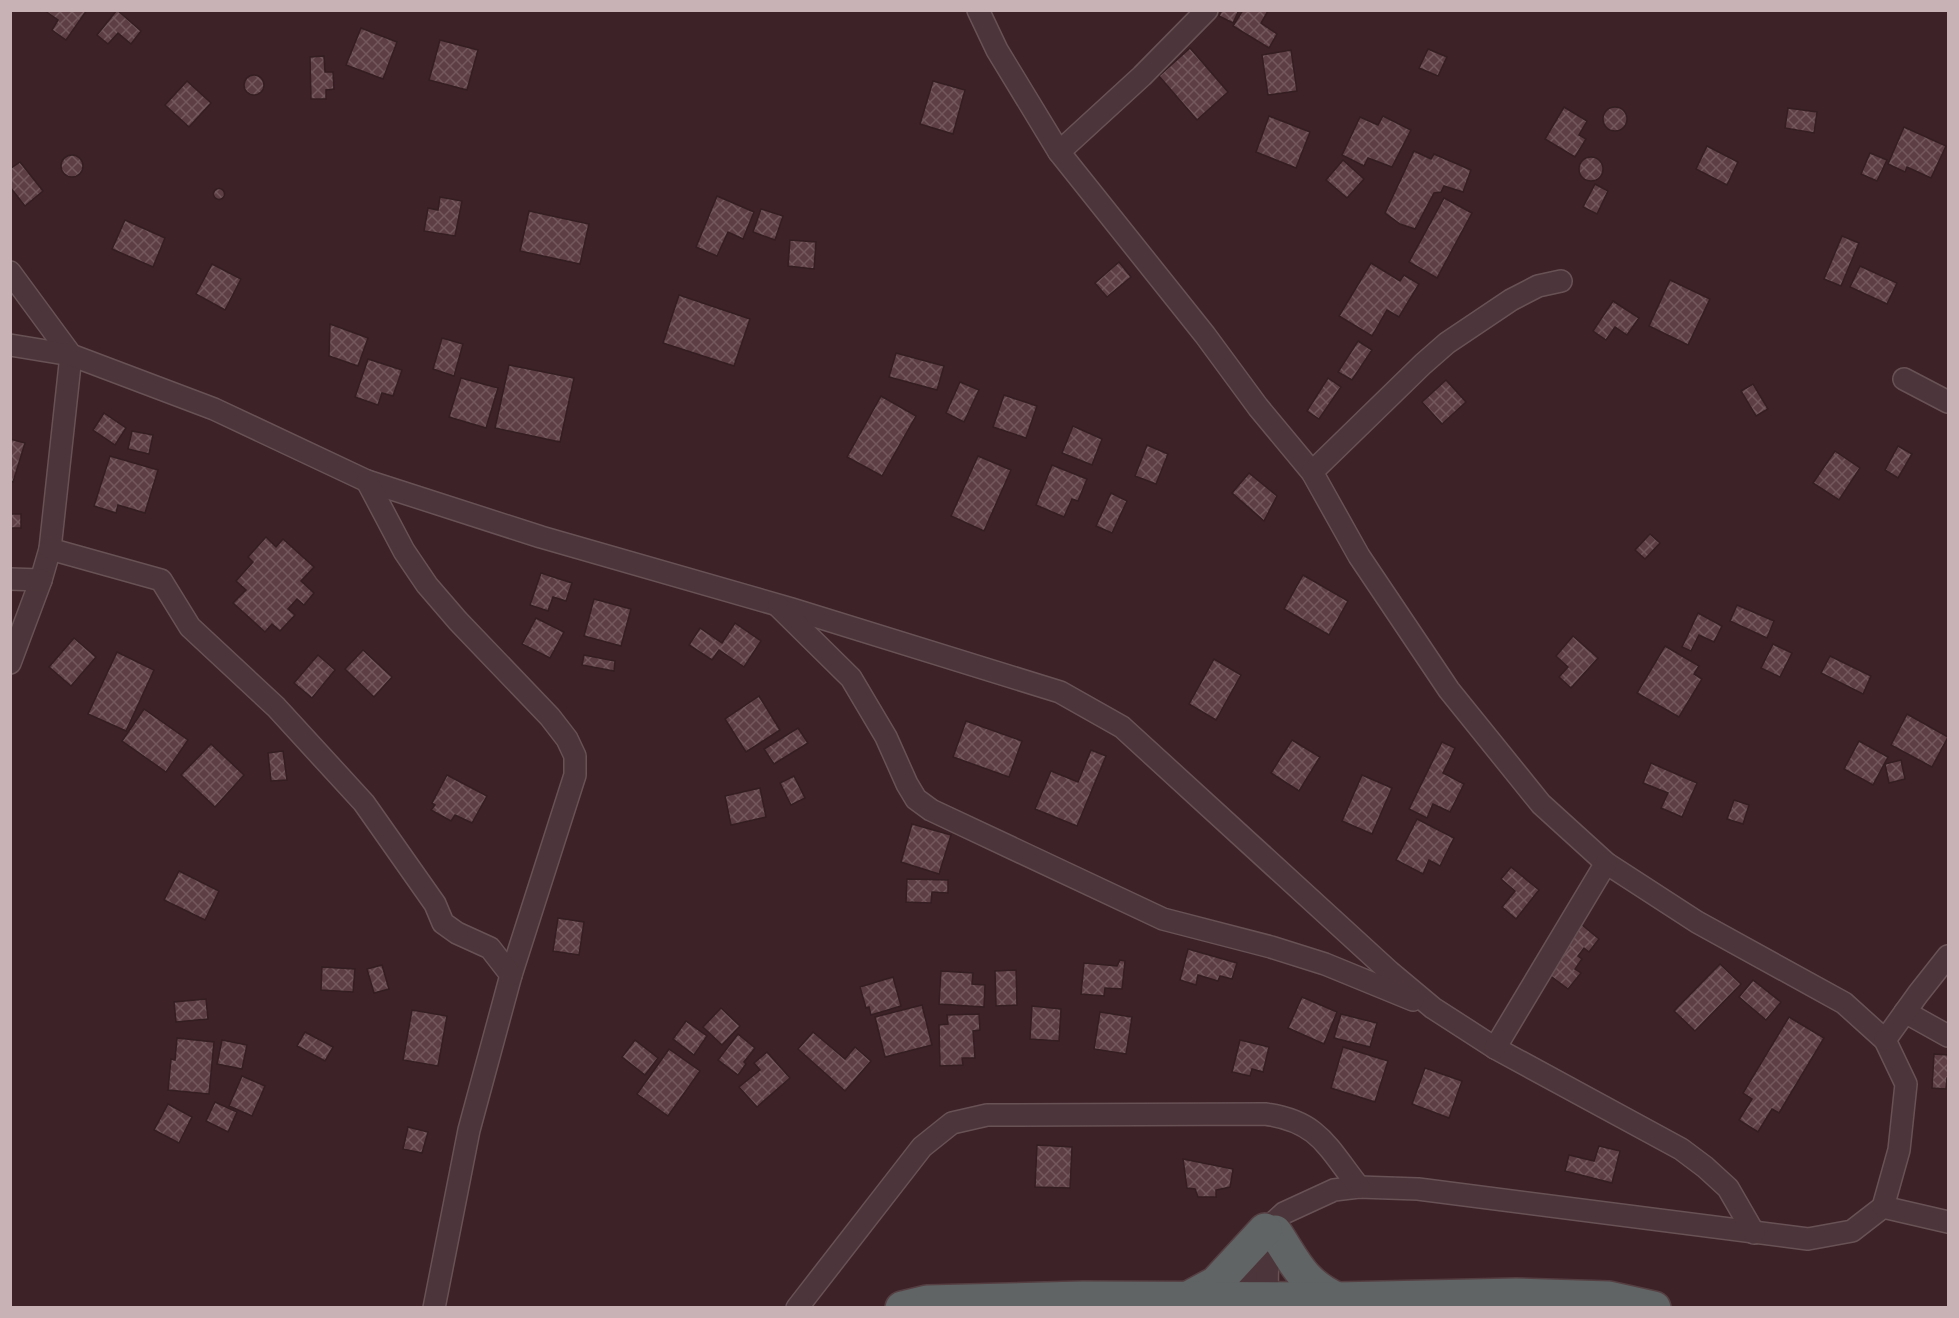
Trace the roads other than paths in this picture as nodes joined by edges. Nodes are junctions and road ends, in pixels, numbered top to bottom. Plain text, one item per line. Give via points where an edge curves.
1 (978, 10) edge
2 (1207, 10) edge
3 (1059, 152) junction
4 (10, 272) edge
5 (1561, 281) dead end
6 (10, 345) edge
7 (71, 355) junction
8 (1905, 379) dead end
9 (1948, 402) edge
10 (1312, 472) junction
11 (367, 481) junction
12 (50, 549) junction
13 (10, 579) edge
14 (41, 580) junction
15 (776, 604) junction
16 (10, 663) edge
17 (1606, 863) junction
18 (1948, 957) edge
19 (511, 975) junction
20 (1433, 1008) junction
21 (1905, 1012) junction
22 (1948, 1036) edge
23 (1886, 1040) junction
24 (1495, 1048) junction
25 (1359, 1187) junction
26 (1883, 1207) junction
27 (1948, 1222) edge
28 (1274, 1225) junction
29 (1754, 1233) junction
30 (1190, 1297) junction
31 (1337, 1299) junction
32 (1258, 1303) edge
33 (434, 1308) edge
34 (797, 1308) edge
35 (902, 1308) edge
36 (1654, 1308) edge

1 - 3 street via 997,50
2 - 3 street
3 - 10 street
4 - 7 street
5 - 10 street via 1538,286 1510,300 1447,343
6 - 7 street
7 - 11 street via 214,409
7 - 12 street
8 - 9 street
10 - 17 street via 1359,556 1449,690 1542,804
11 - 15 street via 542,537
11 - 19 street via 427,585 550,717 575,756 575,775
12 - 14 street
12 - 19 street via 162,580 190,627 276,707 364,802 435,904 443,923 490,948
13 - 14 street
14 - 16 street
15 - 20 street via 1060,692 1122,727
15 - 20 street via 851,678 886,736 916,799 931,810 1163,919 1325,964
17 - 23 street via 1696,922 1844,1004
17 - 24 street
18 - 21 street
19 - 33 street via 468,1130
20 - 24 street
21 - 22 street
21 - 23 street
23 - 26 street via 1906,1084 1899,1150
24 - 29 street via 1681,1149 1728,1188
25 - 28 street via 1334,1190
25 - 29 street via 1418,1189
25 - 34 street via 1325,1140 1284,1117 987,1115 952,1123 922,1147
26 - 27 street
26 - 29 street via 1852,1231 1808,1239
28 - 30 highway via 1216,1283
28 - 31 highway via 1300,1272 1320,1291
28 - 32 street
30 - 32 highway
30 - 35 highway via 927,1302
31 - 32 highway
31 - 36 highway via 1539,1296 1609,1298

